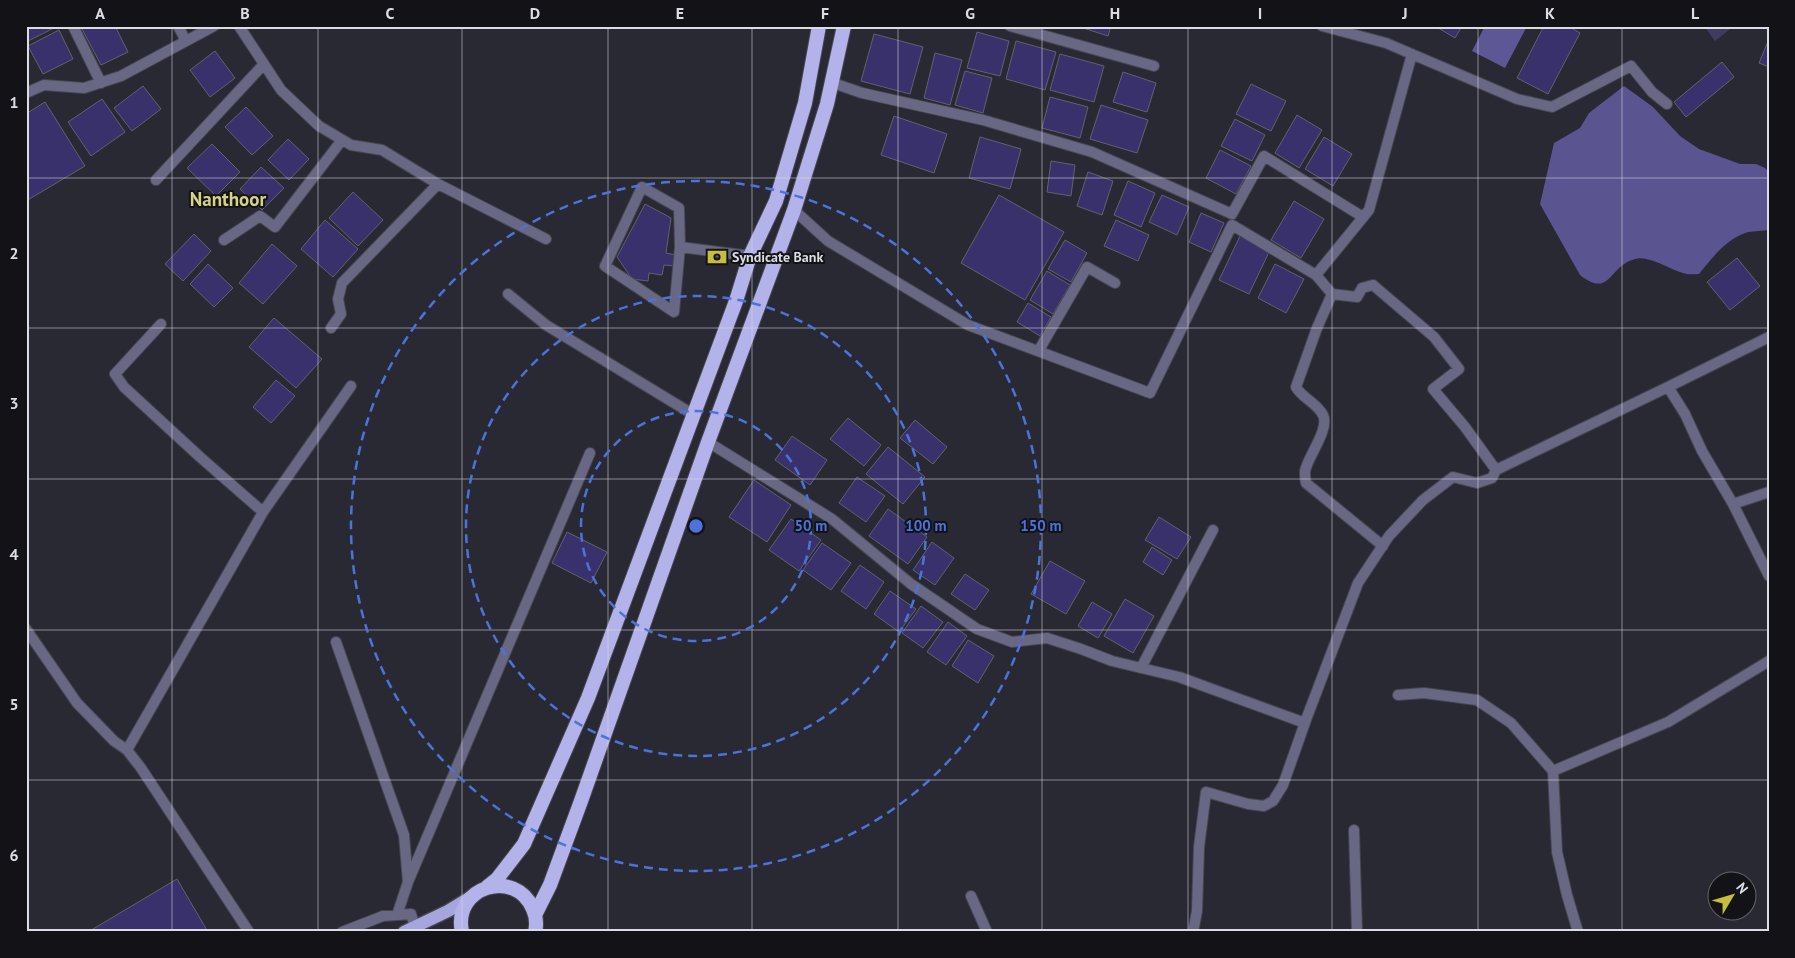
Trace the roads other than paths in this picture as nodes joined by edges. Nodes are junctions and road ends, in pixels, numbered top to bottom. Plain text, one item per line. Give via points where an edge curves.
1 (73, 26) edge
2 (178, 26) edge
3 (214, 26) edge
4 (239, 26) edge
5 (819, 26) edge
6 (844, 26) edge
7 (1010, 26) edge
8 (1322, 26) edge
9 (1359, 31) edge
10 (186, 41) junction
11 (1412, 54) junction
12 (264, 64) junction
13 (1154, 66) dead end
14 (833, 82) junction
15 (101, 83) junction
16 (26, 93) edge
17 (1667, 104) dead end
18 (342, 140) junction
19 (156, 180) dead end
20 (438, 184) junction
21 (794, 210) junction
22 (1363, 217) junction
23 (546, 239) dead end
24 (224, 240) dead end
25 (680, 248) junction
26 (750, 256) junction
27 (1316, 275) junction
28 (1115, 283) dead end
29 (508, 294) dead end
30 (1332, 294) junction
31 (161, 324) dead end
32 (331, 328) dead end
33 (1769, 336) edge
34 (1039, 350) junction
35 (351, 386) dead end
36 (1668, 388) junction
37 (694, 415) junction
38 (708, 442) junction
39 (590, 453) dead end
40 (1496, 470) junction
41 (1769, 492) edge
42 (1733, 504) junction
43 (263, 512) junction
44 (1212, 530) dead end
45 (1383, 546) junction
46 (1769, 576) edge
47 (26, 629) edge
48 (336, 642) dead end
49 (1769, 661) edge
50 (1141, 668) junction
51 (1398, 695) dead end
52 (1305, 723) junction
53 (127, 750) junction
54 (1553, 771) junction
55 (1354, 830) dead end
56 (408, 882) junction
57 (487, 887) junction
58 (971, 896) dead end
59 (471, 897) junction
60 (397, 915) junction
61 (535, 915) junction
62 (410, 929) edge
63 (249, 932) edge
64 (342, 932) edge
65 (462, 932) edge
66 (535, 932) edge
67 (987, 932) edge
68 (1193, 932) edge
69 (1357, 932) edge
70 (1578, 932) edge

1 - 15 street
2 - 10 street
3 - 10 street
4 - 12 street
5 - 26 highway via 805,103 776,201
6 - 14 highway
7 - 13 street
8 - 9 street
9 - 11 street
10 - 15 street via 121,76
11 - 17 street via 1517,98 1552,107 1631,66 1652,92
11 - 22 street via 1369,210
12 - 18 street via 281,90 319,126
12 - 19 street
14 - 21 highway
14 - 22 street via 862,93 983,120 1092,152 1232,214 1264,156
15 - 16 street via 84,88 44,85
18 - 20 street via 351,145 382,150
18 - 24 street via 275,227 260,216
20 - 23 street
20 - 32 street via 342,283 338,299 341,314
21 - 34 street via 828,241 968,325
21 - 38 highway
22 - 27 street
25 - 25 street via 674,312 604,266 642,187 679,208
25 - 26 street
26 - 37 highway
27 - 30 street
27 - 34 street via 1232,225 1150,393
28 - 34 street via 1087,267
29 - 37 street via 546,325
30 - 40 street via 1357,297 1362,288 1373,285 1434,337 1459,369 1433,389
30 - 45 street via 1316,328 1296,387 1300,395 1324,416 1324,426 1305,472 1306,483
31 - 43 street via 115,374 124,387 200,458
33 - 36 street
35 - 43 street
36 - 40 street
36 - 42 street
37 - 57 highway via 588,698 524,844
38 - 50 street via 832,519 912,584 977,629 1012,642 1047,638
38 - 61 highway via 571,829
39 - 56 street
40 - 45 street via 1492,478 1477,483 1453,476 1423,500
41 - 42 street
42 - 46 street
43 - 53 street
44 - 50 street
45 - 52 street via 1358,583
47 - 53 street via 78,703
48 - 56 street via 404,835
49 - 54 street via 1668,722
50 - 52 street via 1179,677
51 - 54 street via 1424,693 1477,700 1510,723
52 - 68 street via 1284,785 1273,800 1264,806 1206,792
53 - 63 street
54 - 70 street via 1557,852
55 - 69 street
56 - 60 street
57 - 59 highway
57 - 61 highway via 499,886 517,891 530,903
58 - 67 street
59 - 62 main road
59 - 65 highway via 461,918
60 - 62 street via 411,914
60 - 64 street via 384,916
61 - 66 highway

